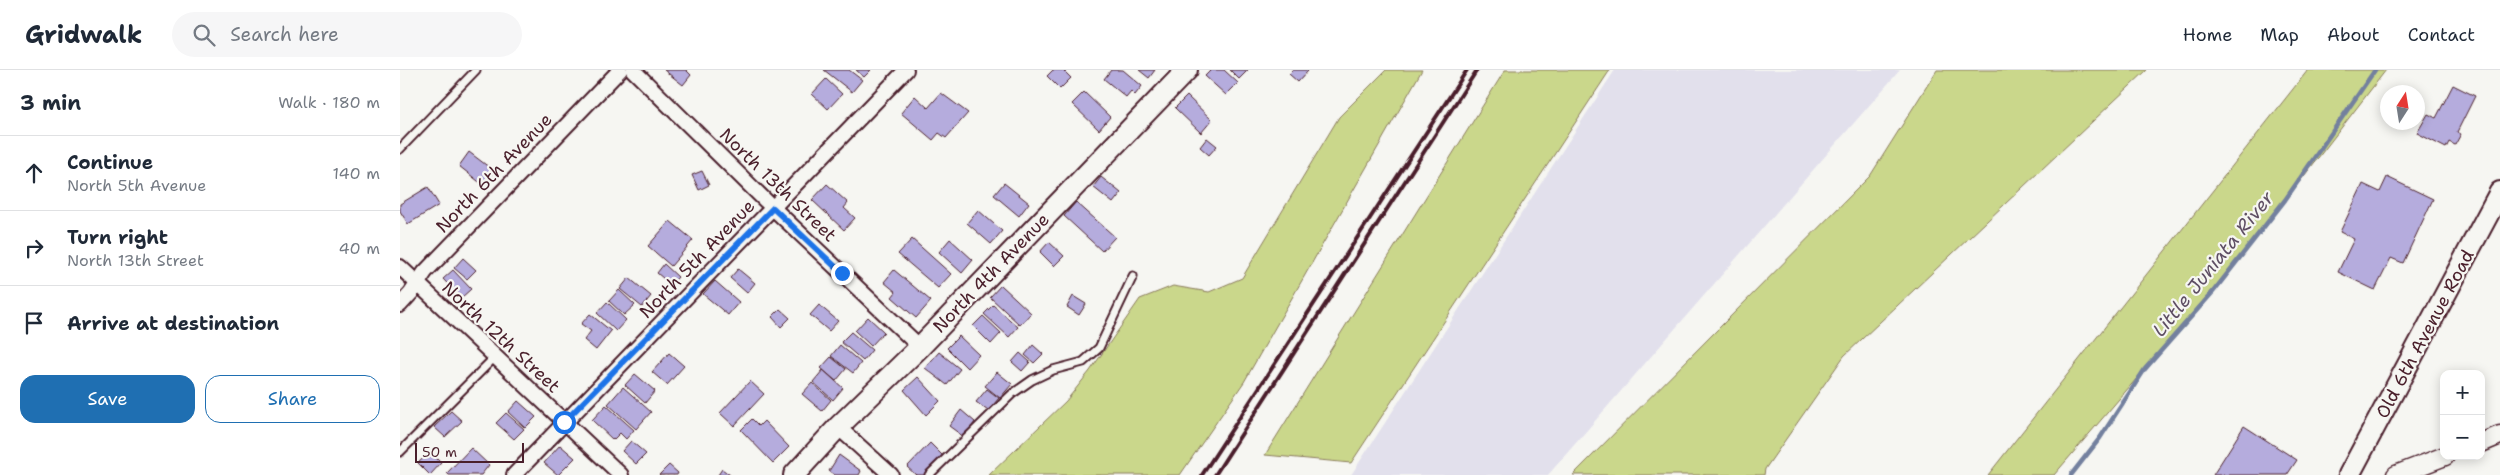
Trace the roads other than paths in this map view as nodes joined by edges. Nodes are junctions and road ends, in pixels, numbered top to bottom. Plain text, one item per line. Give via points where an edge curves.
1 (476, 70) edge
2 (620, 70) edge
3 (633, 70) edge
4 (906, 70) edge
5 (1188, 70) edge
6 (400, 149) edge
7 (2500, 192) edge
8 (773, 208) junction
9 (400, 267) edge
10 (1133, 276) dead end
11 (417, 284) junction
12 (400, 305) edge
13 (920, 347) junction
14 (495, 357) junction
15 (564, 422) junction
16 (838, 427) junction
17 (2500, 436) edge
18 (2485, 442) edge
19 (400, 452) edge
20 (2440, 458) edge
21 (514, 475) edge
22 (621, 475) edge
23 (794, 475) edge
24 (892, 475) edge
25 (929, 475) edge
26 (2348, 475) edge
27 (2396, 475) edge

1 - 6 lane
2 - 11 street, North 6th Avenue
3 - 8 street, North 13th Street
4 - 8 street, North 5th Avenue
5 - 13 main road, North 4th Avenue
7 - 26 main road, Old 6th Avenue Road
8 - 13 street, North 13th Street
8 - 15 street, North 5th Avenue
9 - 11 street, North 12th Street
10 - 25 lane via 1099,348 1083,362 1053,370 1012,394
11 - 12 street, North 6th Avenue
11 - 14 street, North 12th Street
13 - 16 main road, North 4th Avenue
14 - 15 street, North 12th Street
14 - 19 lane
15 - 21 street, North 5th Avenue
15 - 22 street, North 12th Street
16 - 23 main road, North 4th Avenue
16 - 24 street
17 - 18 street
20 - 27 street

